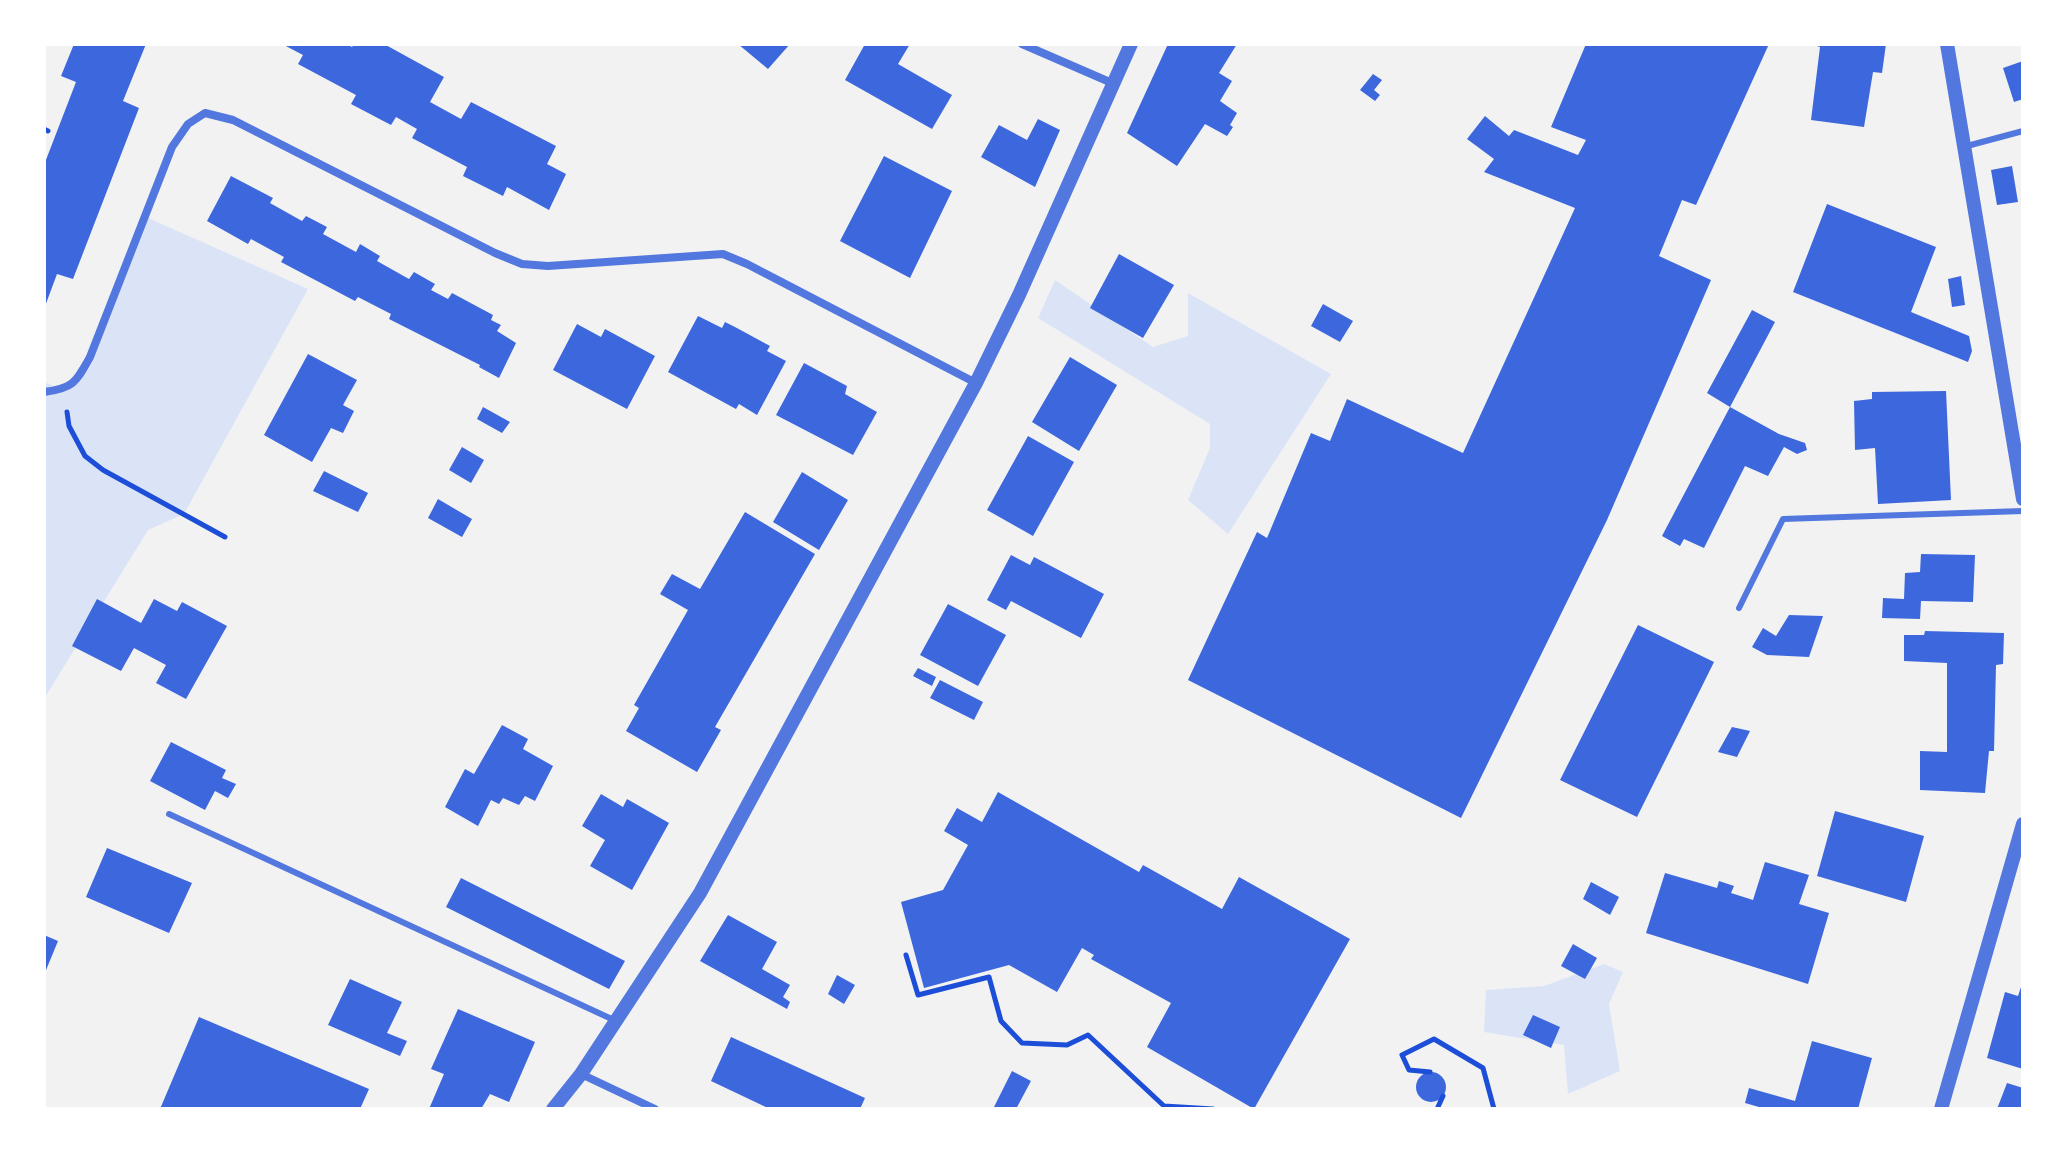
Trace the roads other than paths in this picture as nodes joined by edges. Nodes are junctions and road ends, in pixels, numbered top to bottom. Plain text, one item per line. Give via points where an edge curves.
1 (1022, 44) edge
2 (1131, 44) edge
3 (1947, 44) edge
4 (1112, 83) junction
5 (2023, 131) edge
6 (1963, 147) junction
7 (976, 383) junction
8 (44, 392) edge
9 (2023, 499) edge
10 (2023, 511) edge
11 (1739, 608) dead end
12 (169, 814) dead end
13 (2023, 824) edge
14 (616, 1021) junction
15 (581, 1074) junction
16 (553, 1109) edge
17 (655, 1109) edge
18 (1941, 1109) edge

1 - 4 street
2 - 4 street
3 - 6 street
4 - 7 street
5 - 6 lane
6 - 9 street
7 - 8 street via 723,254 522,264 233,120 205,113 188,124 172,147 78,378 64,390
7 - 14 street via 700,893
10 - 11 lane via 1783,519
12 - 14 lane
13 - 18 street
14 - 15 street
15 - 16 street
15 - 17 street

